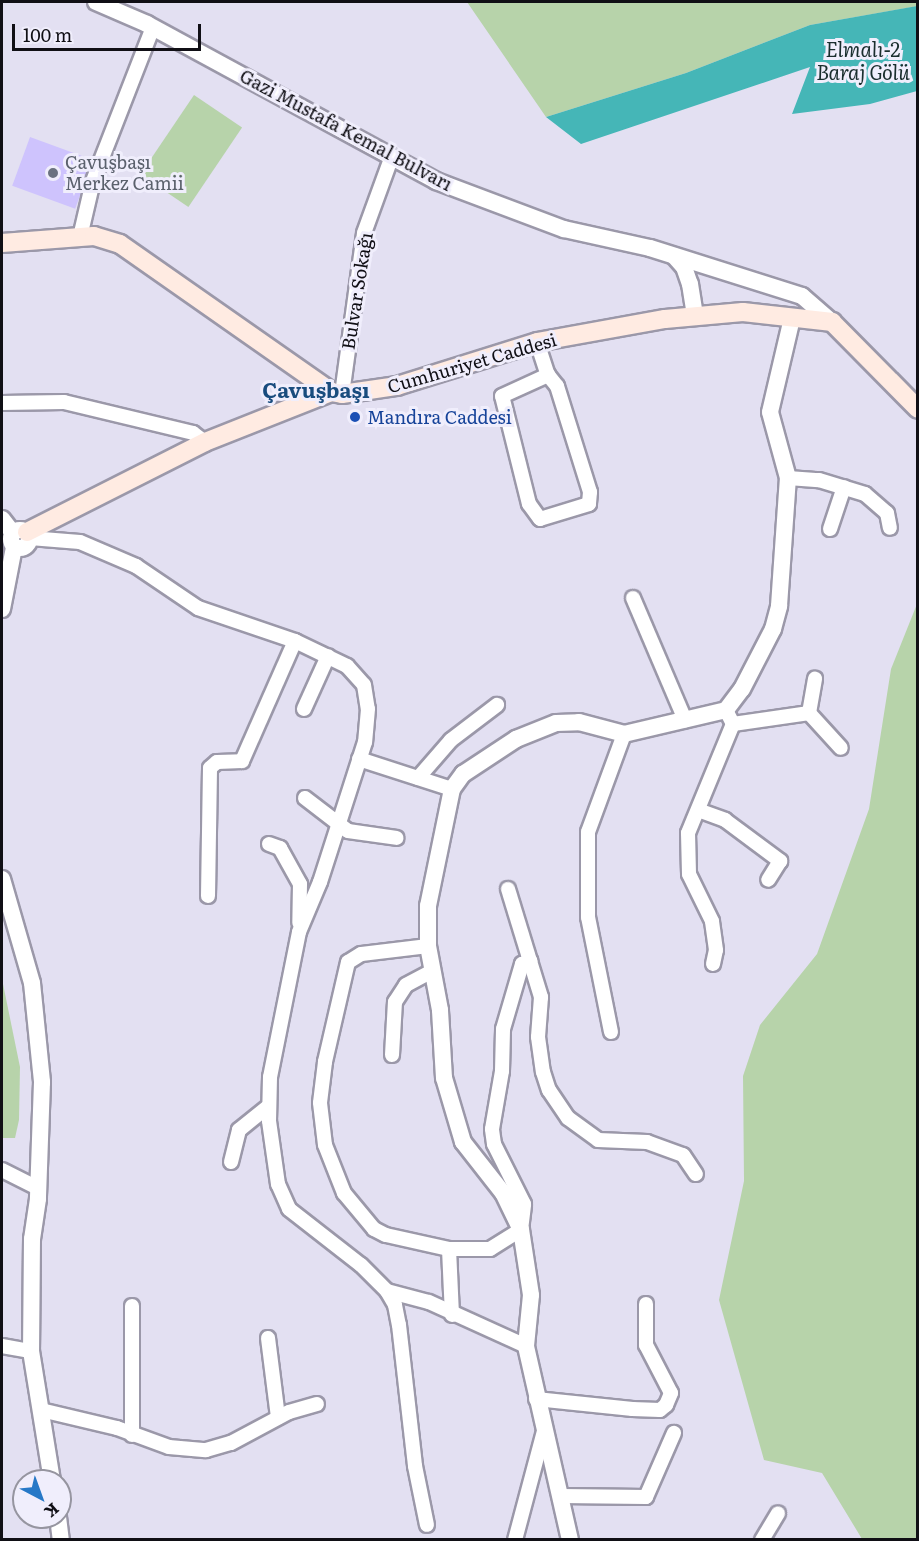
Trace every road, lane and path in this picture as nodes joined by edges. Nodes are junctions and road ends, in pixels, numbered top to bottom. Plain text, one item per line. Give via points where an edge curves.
1 (96, 2) edge
2 (153, 27) junction
3 (392, 156) junction
4 (80, 237) junction
5 (2, 243) edge
6 (674, 256) junction
7 (695, 315) junction
8 (792, 318) junction
9 (832, 322) junction
10 (537, 342) junction
11 (548, 375) junction
12 (336, 393) junction
13 (2, 403) edge
14 (918, 409) edge
15 (205, 442) junction
16 (788, 478) junction
17 (844, 487) junction
18 (2, 519) edge
19 (890, 528) dead end
20 (830, 529) dead end
21 (21, 538) junction
22 (633, 598) dead end
23 (2, 609) edge
24 (295, 641) junction
25 (328, 656) junction
26 (815, 679) dead end
27 (497, 705) dead end
28 (304, 709) dead end
29 (810, 713) junction
30 (729, 717) junction
31 (685, 720) junction
32 (624, 734) junction
33 (841, 748) dead end
34 (359, 759) junction
35 (418, 778) junction
36 (452, 789) junction
37 (305, 798) dead end
38 (698, 810) junction
39 (336, 823) junction
40 (397, 838) dead end
41 (269, 844) dead end
42 (2, 879) edge
43 (768, 880) dead end
44 (508, 889) dead end
45 (208, 896) dead end
46 (299, 932) junction
47 (428, 946) junction
48 (530, 961) junction
49 (713, 964) dead end
50 (432, 971) junction
51 (611, 1032) dead end
52 (392, 1055) dead end
53 (269, 1106) junction
54 (231, 1162) dead end
55 (2, 1170) edge
56 (696, 1174) dead end
57 (38, 1188) junction
58 (521, 1230) junction
59 (449, 1249) junction
60 (387, 1292) junction
61 (646, 1304) dead end
62 (132, 1306) dead end
63 (452, 1314) junction
64 (268, 1338) dead end
65 (2, 1346) edge
66 (526, 1346) junction
67 (31, 1351) junction
68 (536, 1399) junction
69 (317, 1404) dead end
70 (41, 1410) junction
71 (278, 1417) junction
72 (544, 1431) junction
73 (674, 1432) dead end
74 (132, 1436) junction
75 (50, 1469) edge
76 (561, 1496) junction
77 (778, 1513) dead end
78 (427, 1525) dead end
79 (515, 1539) edge
80 (570, 1539) edge
81 (762, 1539) edge

1 - 2 street, Gazi Mustafa Kemal Bulvarı
2 - 3 street, Gazi Mustafa Kemal Bulvarı
2 - 4 street via 93,181
3 - 6 street, Gazi Mustafa Kemal Bulvarı via 436,181 564,229
3 - 12 street, Bulvar Sokağı via 364,232
4 - 5 main road
4 - 12 main road via 94,236 120,243
6 - 7 street via 684,267
6 - 9 street, Gazi Mustafa Kemal Bulvarı via 802,296
7 - 8 main road, Cumhuriyet Caddesi via 743,312
7 - 10 main road, Cumhuriyet Caddesi
8 - 9 main road, Cumhuriyet Caddesi
8 - 16 street via 770,412
9 - 14 main road
10 - 11 street
10 - 12 main road, Cumhuriyet Caddesi via 408,383
11 - 11 street via 557,386 590,492 589,504 540,519 529,504 502,396
12 - 15 main road, Cumhuriyet Caddesi
13 - 15 street via 64,402 194,433
15 - 21 main road, Cumhuriyet Caddesi
16 - 17 street
16 - 30 street via 774,629
17 - 19 street via 878,501 887,513
17 - 20 street
18 - 21 street
21 - 23 street
21 - 24 street via 80,542 136,566 198,608
22 - 31 street
24 - 25 street
24 - 45 street via 242,761 218,762 210,768
25 - 28 street
25 - 34 street via 347,666 364,685 368,709
26 - 29 street
27 - 35 street via 451,740
29 - 30 street
29 - 33 street
30 - 31 street
30 - 38 street
31 - 32 street
32 - 36 street via 579,722 556,723 516,739 463,774
32 - 51 street via 588,832 588,917
34 - 35 street
34 - 39 street
35 - 36 street
36 - 47 street via 428,906
37 - 39 street
38 - 43 street via 725,820 780,861
38 - 49 street via 688,833 688,874 712,921 716,950
39 - 40 street via 348,831
39 - 46 street via 320,882
41 - 46 street via 280,848 300,884
42 - 57 street via 32,983 42,1082
44 - 48 street
46 - 53 street via 270,1077
47 - 50 street
47 - 59 street via 372,951 348,962 325,1062 321,1121 333,1171 344,1192 374,1229
48 - 56 street via 541,997 538,1037 543,1072 549,1090 568,1118 598,1140 647,1142 683,1155
48 - 58 street via 522,964 503,1029 502,1071 492,1130 494,1144 524,1204
50 - 52 street via 406,985 395,1002
50 - 58 street via 440,1010 444,1078 463,1142 504,1192
53 - 54 street via 239,1130
53 - 60 street via 278,1184 289,1209 361,1265
55 - 57 street
57 - 67 street via 32,1239
58 - 59 street via 490,1248
58 - 66 street via 531,1295
59 - 63 street
60 - 63 street via 429,1302
60 - 78 street via 395,1305 399,1325 415,1466
61 - 68 street via 646,1346 671,1393 666,1405 660,1410 632,1409
62 - 74 street
63 - 66 street
64 - 71 street
65 - 67 street
66 - 68 street
67 - 70 street
68 - 72 street
69 - 71 street
70 - 74 street
70 - 75 street
71 - 74 street via 231,1443 206,1450 169,1447
72 - 76 street
72 - 79 street
73 - 76 street via 646,1497
76 - 80 street
77 - 81 street

